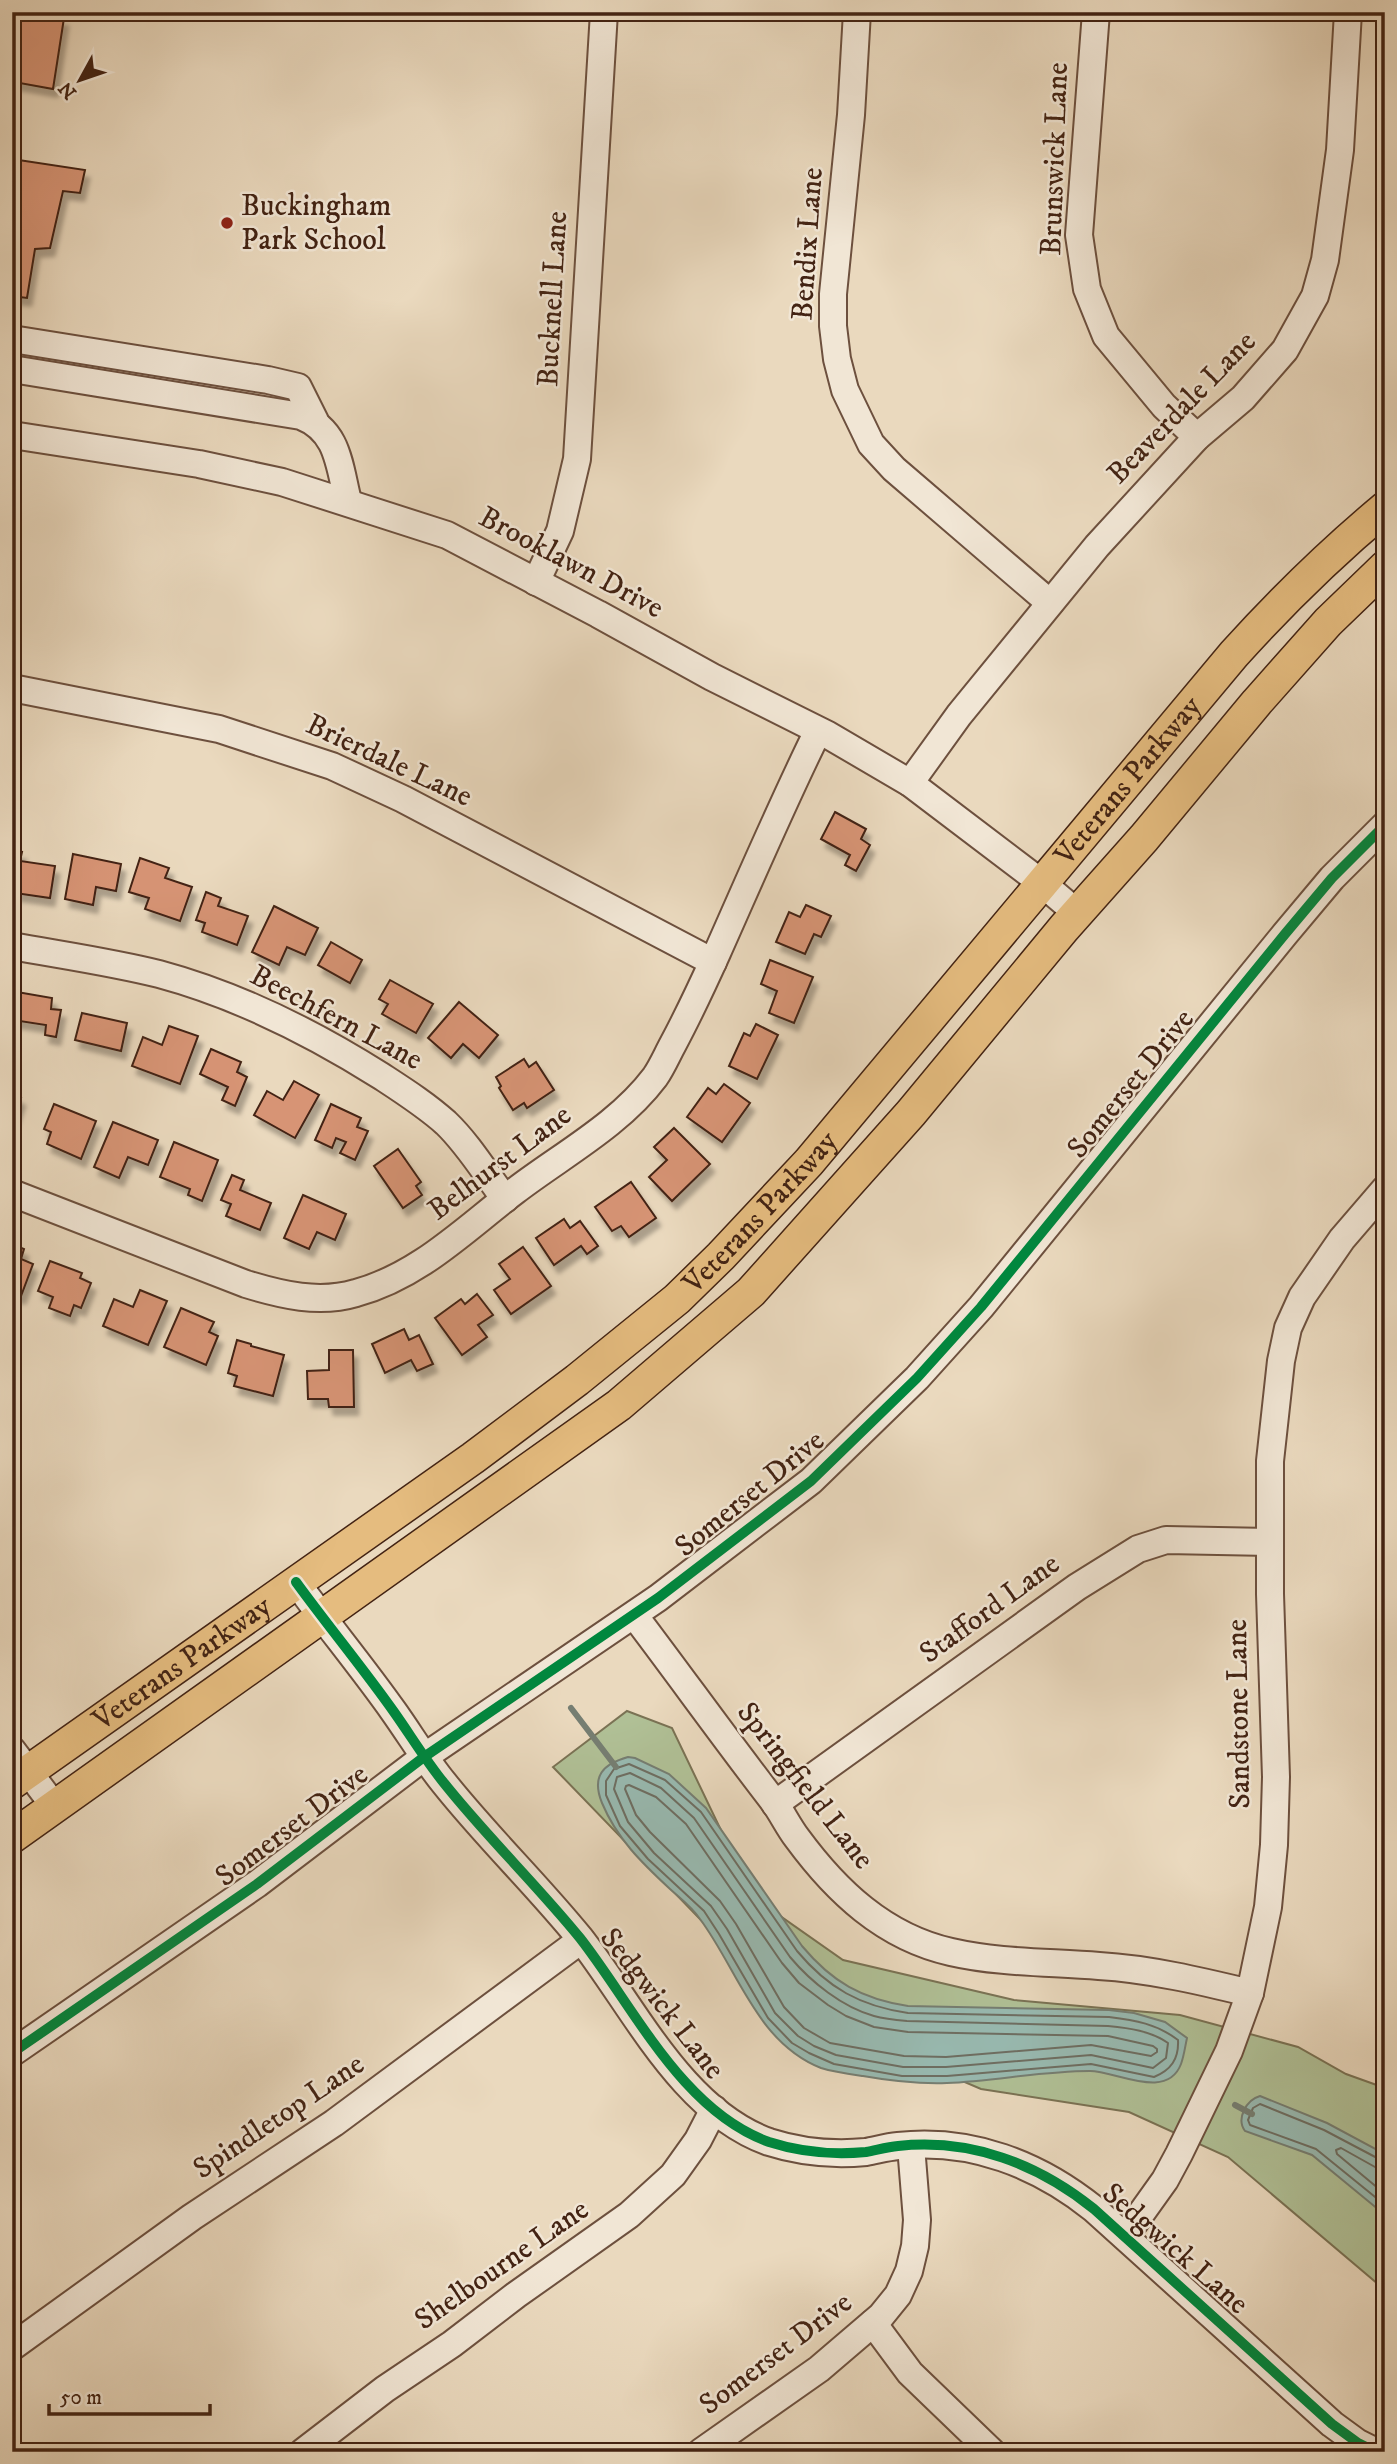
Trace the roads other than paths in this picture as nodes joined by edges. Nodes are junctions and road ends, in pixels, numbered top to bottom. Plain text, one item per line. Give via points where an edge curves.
1 (604, 12) edge
2 (857, 12) edge
3 (1096, 12) edge
4 (1348, 12) edge
5 (12, 339) edge
6 (12, 369) edge
7 (316, 422) junction
8 (12, 435) edge
9 (1197, 438) junction
10 (348, 502) junction
11 (1385, 508) edge
12 (1385, 567) edge
13 (536, 582) junction
14 (1050, 603) junction
15 (12, 688) edge
16 (818, 731) junction
17 (910, 783) junction
18 (1385, 825) edge
19 (1043, 884) junction
20 (1077, 913) junction
21 (12, 946) edge
22 (713, 962) junction
23 (1385, 1189) edge
24 (12, 1193) edge
25 (505, 1199) junction
26 (1270, 1542) junction
27 (296, 1582) junction
28 (634, 1615) junction
29 (322, 1618) junction
30 (424, 1757) junction
31 (18, 1768) edge
32 (775, 1804) junction
33 (55, 1807) junction
34 (12, 1837) edge
35 (581, 1940) junction
36 (1250, 1993) junction
37 (12, 2053) edge
38 (714, 2109) junction
39 (911, 2146) junction
40 (1125, 2236) junction
41 (873, 2323) junction
42 (12, 2347) edge
43 (303, 2452) edge
44 (701, 2452) edge
45 (992, 2452) edge
46 (1376, 2452) edge

1 - 13 street, Bucknell Lane via 578,458 560,531
2 - 14 street, Bendix Lane via 833,294 837,359 845,390 872,444 894,469
3 - 9 street, Brunswick Lane via 1079,235 1087,289 1106,336
4 - 9 street, Beaverdale Lane via 1340,150 1325,260 1315,296 1285,350 1243,398
5 - 7 street via 298,387
6 - 7 street
7 - 10 street via 335,448
8 - 10 street, Brooklawn Drive via 230,470
9 - 14 street, Beaverdale Lane
10 - 13 street, Brooklawn Drive via 447,535
11 - 19 main road, Veterans Parkway via 1269,615
12 - 20 main road, Veterans Parkway via 1328,622
13 - 16 street, Brooklawn Drive
14 - 17 street, Beaverdale Lane
15 - 22 street, Brierdale Lane via 219,729 332,766
16 - 17 street, Brooklawn Drive
16 - 22 street, Belhurst Lane
17 - 19 street, Brooklawn Drive
18 - 28 street, Somerset Drive via 1332,878 1000,1284 917,1378 780,1507
19 - 20 street, Brooklawn Drive
19 - 27 main road, Veterans Parkway via 809,1162 677,1299 525,1420
20 - 29 main road, Veterans Parkway via 911,1113 751,1292 620,1405
21 - 25 street, Beechfern Lane via 158,974 225,997 317,1038 433,1111
22 - 25 street, Belhurst Lane via 656,1076 600,1129
23 - 26 street, Sandstone Lane via 1342,1239 1302,1297 1288,1328 1274,1408
24 - 25 street, Belhurst Lane via 246,1284 282,1295 318,1298 355,1294 390,1281 458,1238
26 - 32 street, Stafford Lane via 1166,1540 1138,1549 1077,1587
26 - 36 street, Sandstone Lane via 1275,1845 1267,1917
27 - 29 street, Sedgwick Lane
27 - 31 main road, Veterans Parkway
28 - 30 street, Somerset Drive
28 - 32 street, Springfield Lane
29 - 30 street, Sedgwick Lane
29 - 33 main road, Veterans Parkway
30 - 35 street, Sedgwick Lane
30 - 37 street, Somerset Drive via 257,1884
31 - 33 street
32 - 36 street, Springfield Lane via 837,1887 861,1909 917,1941 978,1958 1130,1969
33 - 34 main road, Veterans Parkway
35 - 38 street, Sedgwick Lane via 664,2057
35 - 42 street, Spindletop Lane via 334,2123 192,2217
36 - 40 street, Sandstone Lane via 1229,2051 1179,2154
38 - 39 street, Sedgwick Lane via 768,2141 800,2149 831,2153
38 - 43 street, Shelbourne Lane via 673,2175 629,2216
39 - 40 street, Sedgwick Lane via 969,2148 1036,2170 1067,2187
39 - 41 street, Somerset Drive via 915,2246 898,2295
40 - 46 street, Sedgwick Lane via 1332,2424
41 - 44 street, Somerset Drive via 819,2369
41 - 45 street via 910,2373

